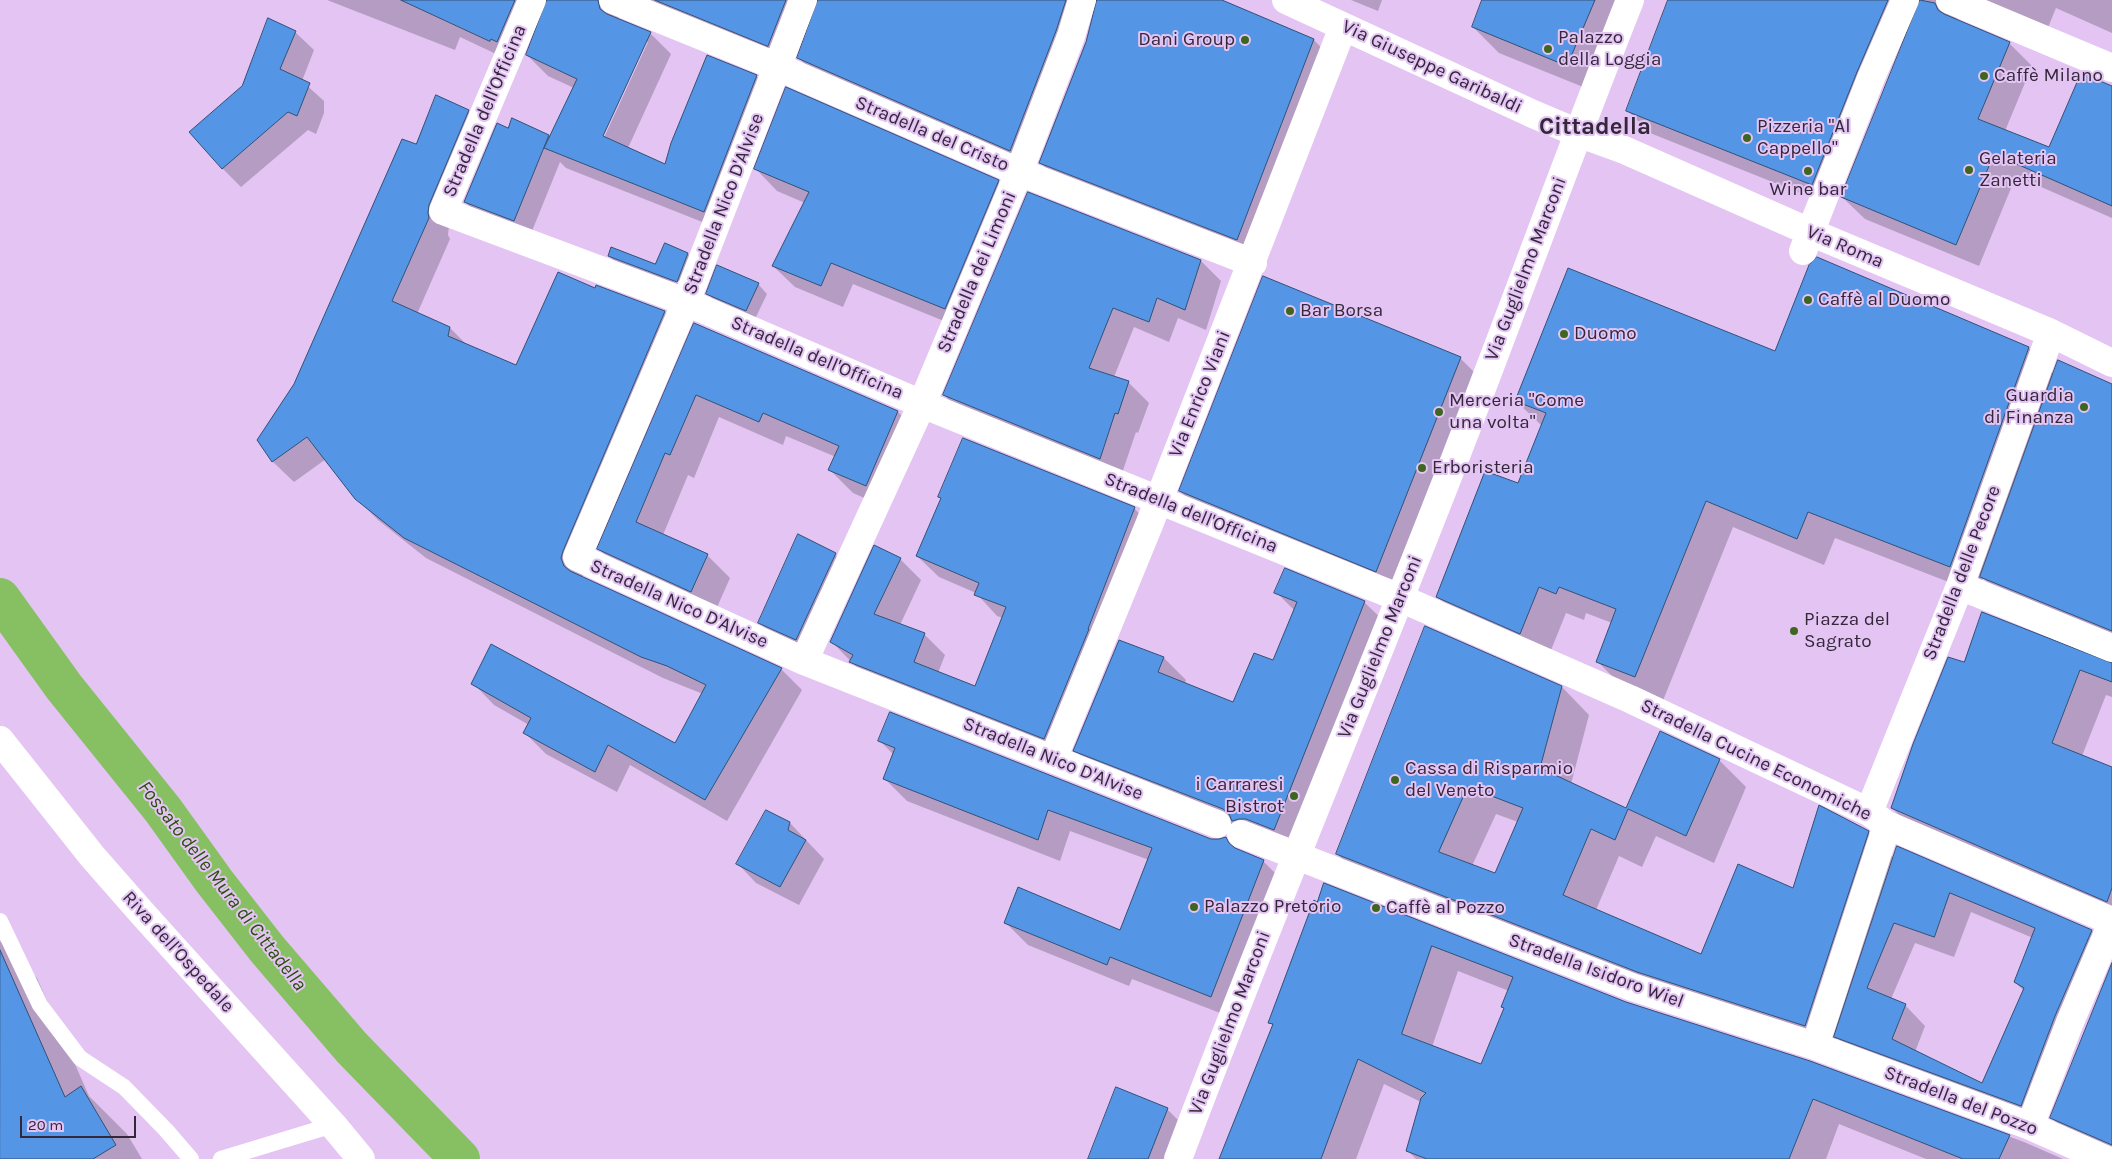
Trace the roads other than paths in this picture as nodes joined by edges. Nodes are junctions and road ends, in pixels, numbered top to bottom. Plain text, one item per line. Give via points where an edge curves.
1 (532, 0) edge
2 (613, 0) edge
3 (803, 0) edge
4 (1082, 0) edge
5 (1286, 0) edge
6 (1630, 0) edge
7 (1905, 0) edge
8 (1950, 0) edge
9 (1344, 27) junction
10 (778, 68) junction
11 (2112, 68) edge
12 (1578, 133) junction
13 (1019, 172) junction
14 (1806, 242) junction
15 (1253, 262) junction
16 (686, 302) junction
17 (2051, 333) junction
18 (2112, 363) edge
19 (922, 404) junction
20 (1158, 500) junction
21 (1960, 586) junction
22 (1400, 598) junction
23 (2112, 648) edge
24 (804, 660) junction
25 (0, 740) edge
26 (1053, 759) junction
27 (1878, 818) junction
28 (1297, 855) junction
29 (0, 921) edge
30 (2112, 922) edge
31 (1815, 1046) junction
32 (333, 1125) junction
33 (2030, 1126) junction
34 (191, 1159) edge
35 (221, 1159) edge
36 (361, 1159) edge
37 (1178, 1159) edge
38 (2105, 1159) edge

1 - 16 street, Stradella dell'Officina via 443,211
2 - 10 street, Stradella del Cristo
3 - 10 street, Stradella Nico D'Alvise
4 - 13 street, Stradella dei Limoni
5 - 9 street, Via Giuseppe Garibaldi
6 - 12 street, Via Guglielmo Marconi
7 - 14 street
8 - 11 street
9 - 12 street, Via Giuseppe Garibaldi
9 - 15 street, Via Enrico Viani
10 - 13 street, Stradella del Cristo
10 - 16 street, Stradella Nico D'Alvise
12 - 14 street, Via Roma via 1622,149
12 - 22 street, Via Guglielmo Marconi
13 - 15 street, Stradella del Cristo
13 - 19 street, Stradella dei Limoni
14 - 17 street, Via Roma
15 - 20 street, Via Enrico Viani
16 - 19 street, Stradella dell'Officina
16 - 24 street, Stradella Nico D'Alvise via 577,557
17 - 18 street, Via Roma
17 - 21 street, Stradella delle Pecore
19 - 20 street, Stradella dell'Officina
19 - 24 street, Stradella dei Limoni
20 - 22 street, Stradella dell'Officina
20 - 26 street, Via Enrico Viani
21 - 23 street
21 - 27 street, Stradella delle Pecore
22 - 27 street, Stradella Cucine Economiche via 1630,700
22 - 28 street, Via Guglielmo Marconi
24 - 26 street, Stradella Nico D'Alvise
25 - 32 street, Riva dell'Ospedale via 142,914
26 - 28 street, Stradella Nico D'Alvise
27 - 30 street, Stradella Cucine Economiche
27 - 31 street, Stradella delle Pecore
28 - 31 street, Stradella Isidoro Wiel via 1632,987
28 - 37 street, Via Guglielmo Marconi
29 - 34 lane via 40,1005 80,1058 124,1087
30 - 33 street
31 - 33 street, Stradella del Pozzo
32 - 35 lane
32 - 36 street, Riva dell'Ospedale
33 - 38 street, Stradella del Pozzo

